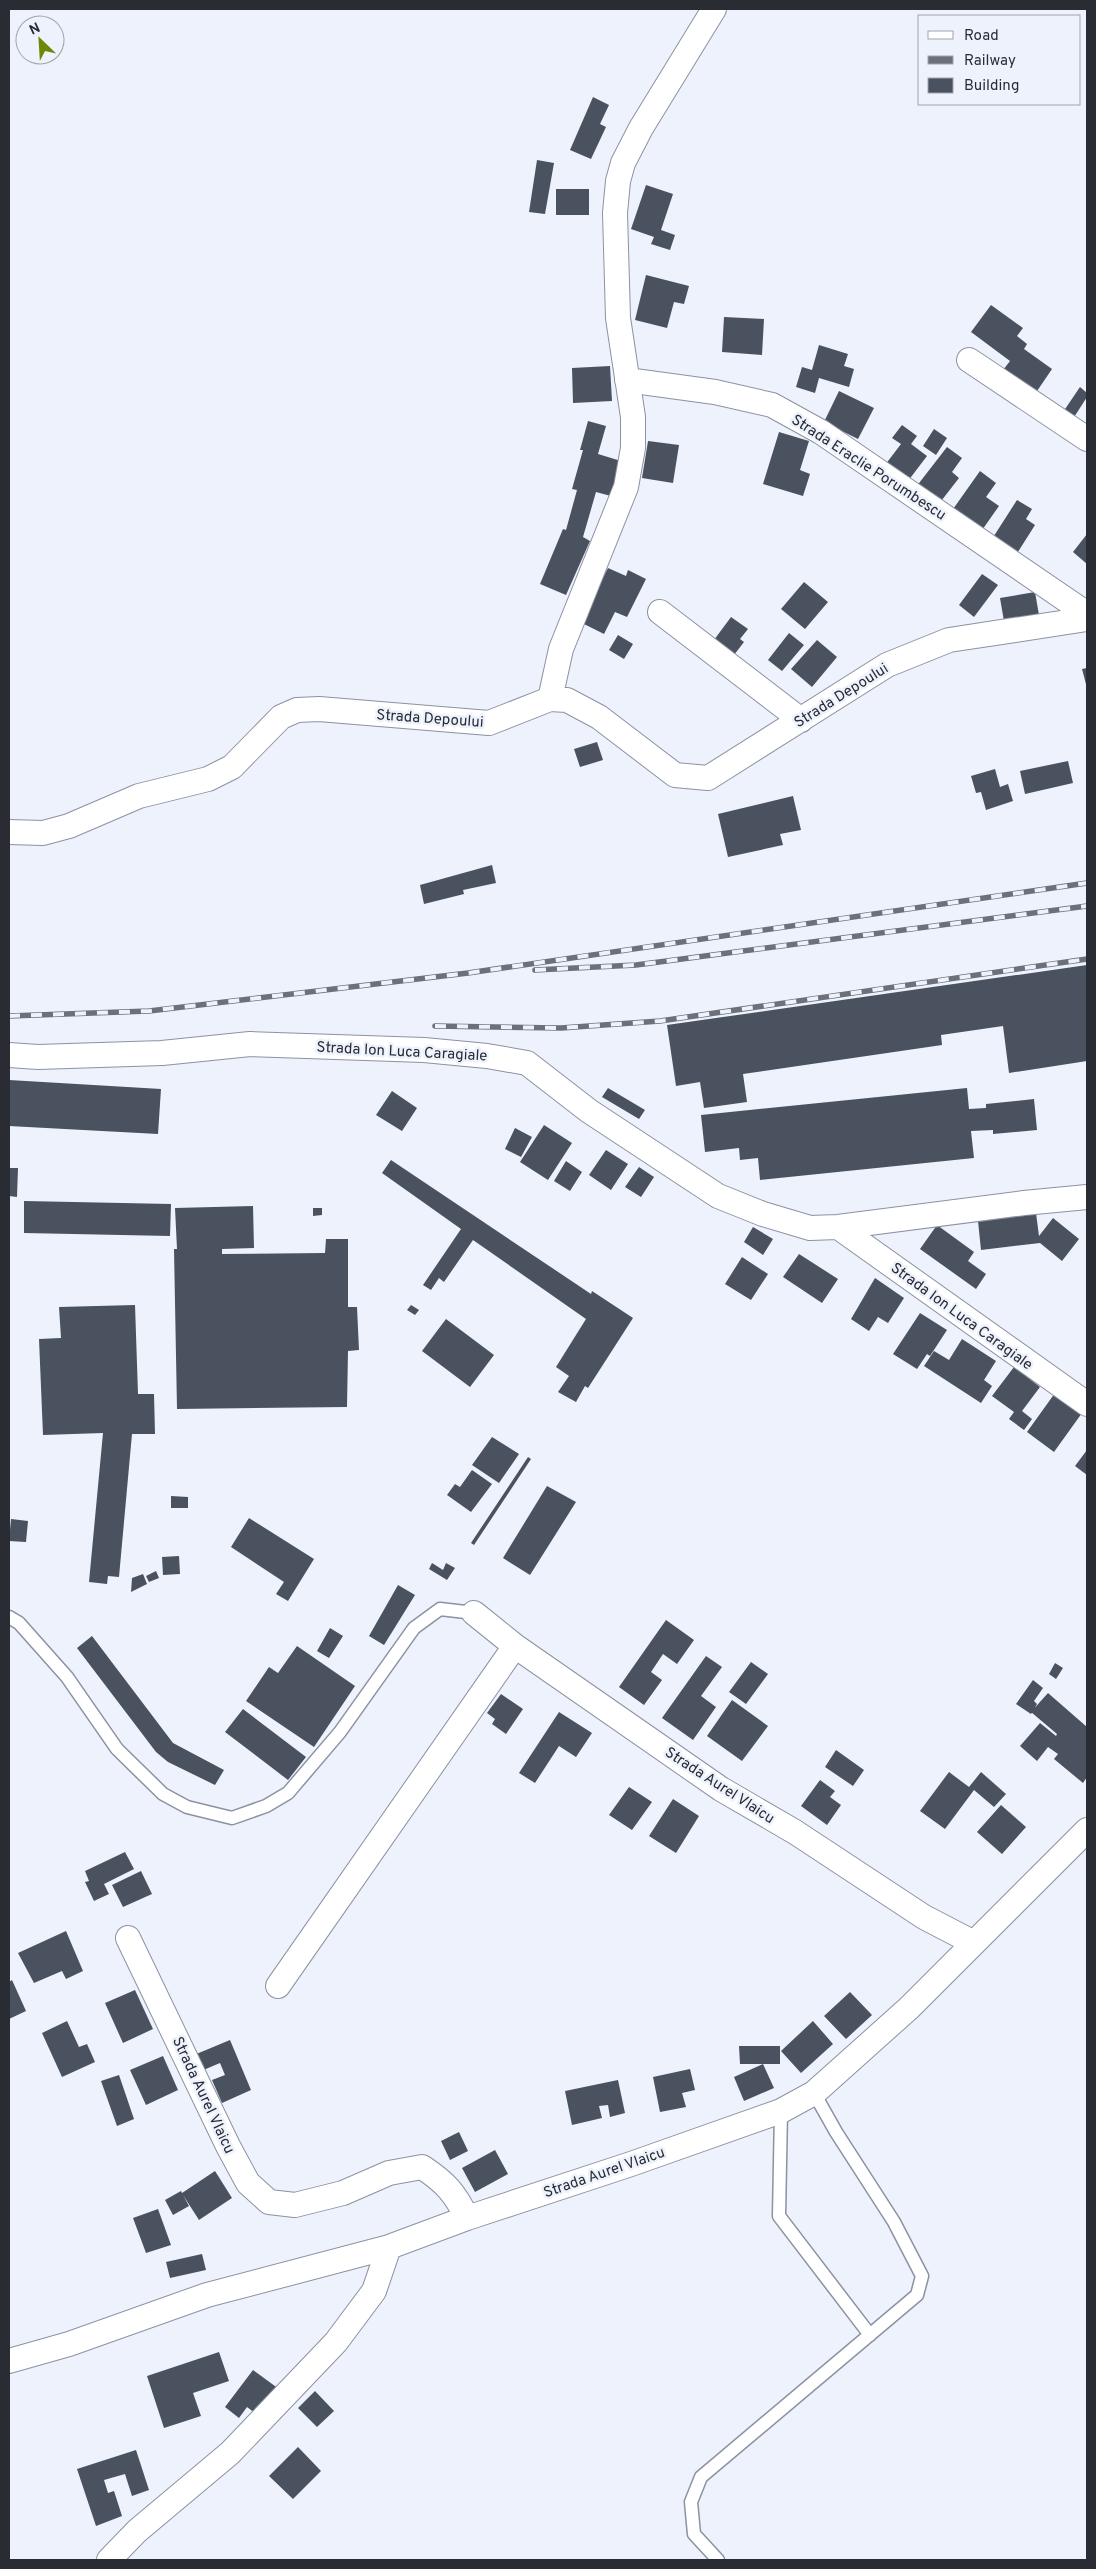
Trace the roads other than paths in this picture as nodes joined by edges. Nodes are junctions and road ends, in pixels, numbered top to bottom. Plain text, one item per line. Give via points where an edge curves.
1 (714, 9) edge
2 (969, 360) dead end
3 (627, 380) junction
4 (1087, 439) edge
5 (660, 612) dead end
6 (1087, 614) edge
7 (1087, 619) edge
8 (550, 699) junction
9 (801, 720) junction
10 (9, 832) edge
11 (9, 1054) edge
12 (1087, 1198) edge
13 (838, 1227) junction
14 (1087, 1404) edge
15 (474, 1613) joint
16 (9, 1617) edge
17 (515, 1646) junction
18 (1087, 1830) edge
19 (128, 1938) dead end
20 (974, 1943) junction
21 (278, 1986) dead end
22 (814, 2093) junction
23 (781, 2111) junction
24 (467, 2218) junction
25 (389, 2247) junction
26 (870, 2335) junction
27 (9, 2361) edge
28 (109, 2560) edge
29 (718, 2560) edge

1 - 3 street via 641,128 623,163 618,181 618,318
2 - 4 street
3 - 6 street, Strada Eraclie Porumbescu via 715,392 772,404 821,432
3 - 8 street via 633,417 633,448 626,487 561,649
5 - 9 street
7 - 9 street, Strada Depoului via 949,640 887,664
8 - 9 street, Strada Depoului via 567,700 599,717 674,776 691,778 708,778
8 - 10 street, Strada Depoului via 489,723 297,710 281,717 232,767 208,779 139,796 69,826 43,833
11 - 13 street, Strada Ion Luca Caragiale via 38,1057 162,1053 250,1044 424,1050 527,1063 589,1111 718,1196 810,1228
12 - 13 street, Strada Ion Luca Caragiale
13 - 14 street, Strada Ion Luca Caragiale
15 - 16 lane via 440,1609 414,1628 340,1732 288,1792 266,1806 232,1818 187,1807 163,1794 117,1750 67,1677 19,1623
15 - 17 street, Strada Aurel Vlaicu
17 - 20 street, Strada Aurel Vlaicu via 721,1788 803,1837 924,1917
17 - 21 street
18 - 20 street, Strada Aurel Vlaicu
19 - 24 street, Strada Aurel Vlaicu via 236,2161 248,2183 270,2202 295,2205 343,2193 389,2173 422,2167 443,2181 459,2201
20 - 22 street, Strada Aurel Vlaicu via 909,2008
22 - 23 street, Strada Aurel Vlaicu
22 - 26 lane via 894,2222 922,2276 917,2295
23 - 24 street, Strada Aurel Vlaicu
23 - 26 lane via 779,2216
24 - 25 street, Strada Aurel Vlaicu
25 - 27 street, Strada Aurel Vlaicu via 207,2295 69,2344
25 - 28 street via 374,2291 336,2342 230,2453 137,2530
26 - 29 lane via 701,2477 691,2502 694,2534

